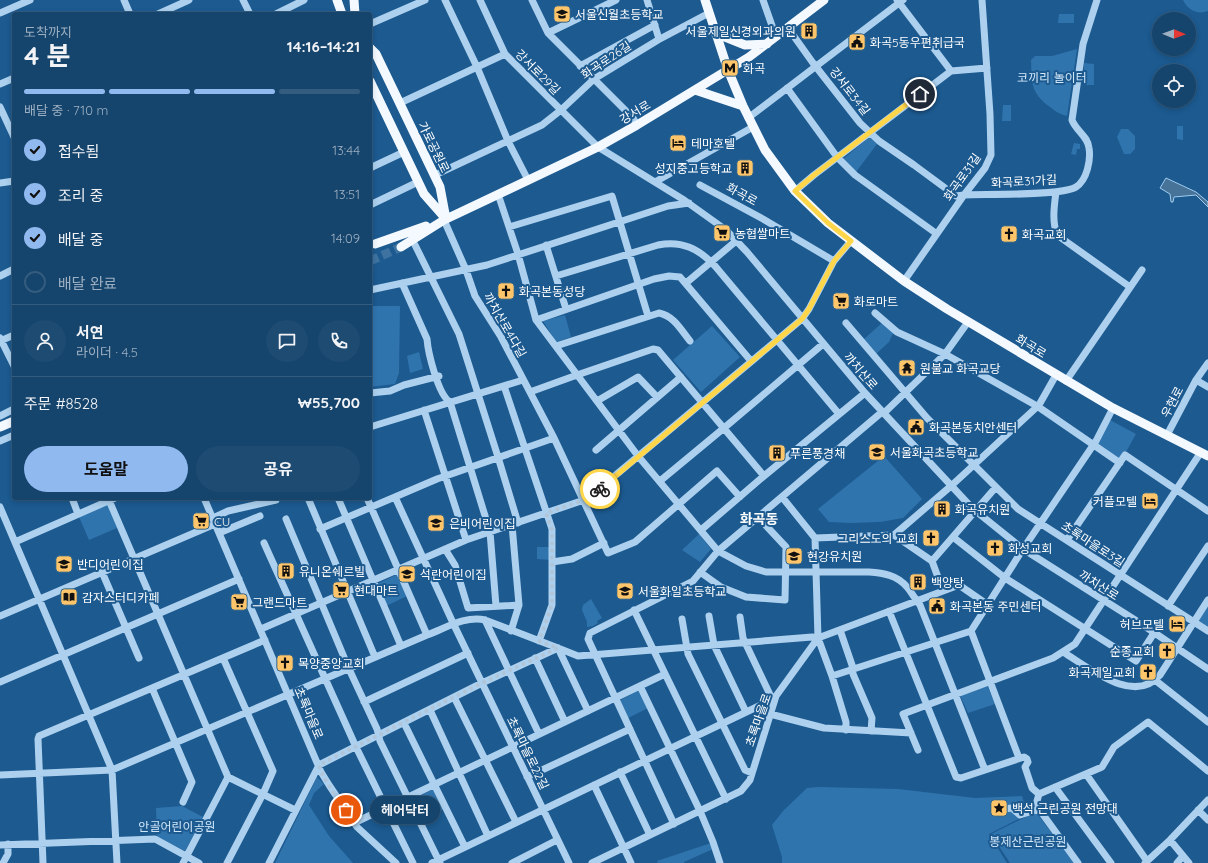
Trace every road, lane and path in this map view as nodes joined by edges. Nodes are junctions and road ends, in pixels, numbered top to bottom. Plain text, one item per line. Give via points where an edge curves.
1 (30, 0) edge
2 (124, 0) edge
3 (189, 0) edge
4 (243, 0) edge
5 (304, 0) edge
6 (336, 0) edge
7 (354, 0) edge
8 (425, 0) edge
9 (445, 0) edge
10 (480, 0) edge
11 (532, 0) edge
12 (616, 0) edge
13 (647, 0) edge
14 (705, 0) edge
15 (763, 0) edge
16 (824, 0) edge
17 (982, 0) edge
18 (1097, 0) edge
19 (900, 1) edge
20 (129, 12) edge
21 (162, 12) edge
22 (249, 12) edge
23 (280, 12) edge
24 (341, 12) edge
25 (355, 12) edge
26 (0, 13) edge
27 (709, 13) junction
28 (372, 23) edge
29 (655, 25) junction
30 (788, 28) junction
31 (548, 33) junction
32 (716, 33) junction
33 (776, 36) junction
34 (659, 39) junction
35 (767, 44) junction
36 (372, 50) edge
37 (505, 54) junction
38 (580, 66) junction
39 (816, 66) junction
40 (477, 67) junction
41 (987, 68) junction
42 (728, 70) junction
43 (951, 71) junction
44 (12, 79) edge
45 (594, 79) junction
46 (0, 84) edge
47 (372, 86) edge
48 (787, 88) junction
49 (695, 90) junction
50 (400, 103) junction
51 (743, 106) junction
52 (0, 107) edge
53 (560, 110) junction
54 (748, 118) junction
55 (637, 125) junction
56 (753, 126) junction
57 (12, 133) edge
58 (870, 133) junction
59 (508, 141) junction
60 (598, 148) junction
61 (404, 152) junction
62 (837, 158) junction
63 (372, 167) edge
64 (435, 175) junction
65 (528, 180) junction
66 (12, 181) edge
67 (418, 182) junction
68 (655, 182) junction
69 (0, 183) edge
70 (700, 185) dead end
71 (795, 191) junction
72 (1056, 192) junction
73 (498, 194) junction
74 (964, 195) junction
75 (372, 203) edge
76 (689, 203) junction
77 (445, 219) junction
78 (619, 222) junction
79 (509, 227) junction
80 (937, 234) junction
81 (736, 241) junction
82 (851, 241) junction
83 (375, 244) dead end
84 (415, 245) dead end
85 (546, 245) junction
86 (401, 247) tunnel mouth
87 (518, 254) junction
88 (629, 255) junction
89 (834, 261) junction
90 (711, 262) junction
91 (12, 270) edge
92 (466, 270) junction
93 (1142, 270) dead end
94 (0, 276) edge
95 (556, 276) junction
96 (431, 277) junction
97 (904, 281) junction
98 (402, 283) junction
99 (686, 283) junction
100 (638, 284) junction
101 (1130, 287) junction
102 (372, 290) edge
103 (566, 309) junction
104 (875, 313) dead end
105 (648, 316) junction
106 (802, 319) junction
107 (536, 320) junction
108 (968, 322) junction
109 (846, 323) dead end
110 (12, 336) edge
111 (0, 340) edge
112 (777, 340) junction
113 (690, 341) dead end
114 (823, 344) junction
115 (556, 346) junction
116 (945, 354) junction
117 (751, 361) junction
118 (12, 362) edge
119 (1208, 363) edge
120 (798, 365) junction
121 (577, 374) junction
122 (1056, 375) junction
123 (437, 376) junction
124 (681, 377) junction
125 (523, 380) junction
126 (1196, 380) junction
127 (1066, 381) junction
128 (504, 386) junction
129 (1208, 387) edge
130 (530, 392) junction
131 (372, 393) edge
132 (865, 393) junction
133 (906, 393) junction
134 (478, 394) junction
135 (657, 398) junction
136 (597, 400) junction
137 (450, 402) junction
138 (703, 402) junction
139 (1037, 406) junction
140 (1114, 408) junction
141 (12, 410) edge
142 (424, 410) junction
143 (883, 413) junction
144 (839, 414) junction
145 (0, 416) edge
146 (12, 422) edge
147 (372, 426) edge
148 (0, 427) edge
149 (724, 428) junction
150 (619, 430) junction
151 (1167, 435) junction
152 (12, 436) edge
153 (554, 438) junction
154 (0, 441) edge
155 (1093, 444) junction
156 (524, 448) junction
157 (596, 450) dead end
158 (1204, 454) edge
159 (638, 456) junction
160 (498, 457) junction
161 (1120, 463) junction
162 (974, 464) junction
163 (471, 467) junction
164 (444, 476) junction
165 (764, 476) junction
166 (660, 481) junction
167 (951, 486) junction
168 (996, 487) junction
169 (1176, 491) junction
170 (395, 497) junction
171 (740, 497) junction
172 (782, 497) junction
173 (73, 500) edge
174 (109, 500) edge
175 (111, 500) edge
176 (205, 500) edge
177 (269, 500) edge
178 (309, 500) edge
179 (339, 500) edge
180 (368, 500) edge
181 (584, 500) junction
182 (679, 504) junction
183 (0, 507) edge
184 (371, 507) junction
185 (975, 511) junction
186 (1208, 511) edge
187 (546, 513) junction
188 (78, 514) junction
189 (260, 516) dead end
190 (758, 517) junction
191 (286, 519) dead end
192 (346, 519) junction
193 (214, 521) junction
194 (1040, 523) junction
195 (515, 524) junction
196 (320, 529) junction
197 (701, 530) junction
198 (490, 532) junction
199 (219, 533) junction
200 (894, 535) junction
201 (953, 537) junction
202 (815, 538) junction
203 (466, 540) junction
204 (1067, 540) junction
205 (15, 542) junction
206 (264, 542) dead end
207 (604, 543) junction
208 (1208, 546) edge
209 (445, 549) junction
210 (1022, 549) junction
211 (718, 551) junction
212 (134, 558) junction
213 (424, 558) junction
214 (932, 561) junction
215 (552, 562) junction
216 (398, 570) junction
217 (102, 572) junction
218 (700, 572) junction
219 (786, 572) junction
220 (816, 572) junction
221 (1121, 575) junction
222 (1005, 578) junction
223 (239, 579) junction
224 (373, 581) junction
225 (943, 591) junction
226 (347, 592) junction
227 (40, 599) junction
228 (1208, 600) edge
229 (916, 601) junction
230 (1104, 601) junction
231 (321, 603) junction
232 (519, 605) junction
233 (988, 605) junction
234 (496, 606) junction
235 (1168, 606) junction
236 (634, 610) junction
237 (889, 611) junction
238 (157, 613) junction
239 (296, 614) junction
240 (0, 616) edge
241 (709, 616) dead end
242 (740, 617) dead end
243 (682, 619) dead end
244 (485, 620) junction
245 (1194, 622) junction
246 (454, 625) junction
247 (126, 627) junction
248 (261, 629) junction
249 (1085, 629) junction
250 (840, 630) junction
251 (511, 631) junction
252 (971, 631) junction
253 (1208, 631) edge
254 (1154, 633) junction
255 (427, 636) junction
256 (818, 638) junction
257 (265, 640) junction
258 (539, 641) junction
259 (746, 642) junction
260 (935, 643) junction
261 (714, 645) junction
262 (401, 646) junction
263 (558, 648) junction
264 (686, 648) junction
265 (1176, 649) junction
266 (654, 651) junction
267 (905, 652) junction
268 (1063, 652) junction
269 (468, 653) junction
270 (63, 654) junction
271 (596, 656) junction
272 (139, 658) dead end
273 (223, 658) junction
274 (375, 658) junction
275 (535, 658) junction
276 (349, 669) junction
277 (852, 669) junction
278 (1208, 669) edge
279 (508, 671) junction
280 (665, 674) junction
281 (184, 675) junction
282 (832, 676) junction
283 (325, 679) junction
284 (1155, 680) junction
285 (989, 681) junction
286 (0, 682) edge
287 (482, 683) junction
288 (640, 686) junction
289 (152, 688) junction
290 (955, 693) junction
291 (289, 695) junction
292 (454, 697) junction
293 (616, 698) junction
294 (774, 701) junction
295 (364, 702) junction
296 (926, 705) junction
297 (430, 710) junction
298 (588, 710) junction
299 (248, 712) junction
300 (746, 712) junction
301 (770, 714) junction
302 (89, 715) junction
303 (565, 722) junction
304 (1208, 722) edge
305 (404, 723) junction
306 (721, 723) junction
307 (630, 729) junction
308 (207, 730) junction
309 (846, 730) junction
310 (871, 731) junction
311 (911, 733) junction
312 (539, 734) junction
313 (379, 736) junction
314 (695, 736) junction
315 (175, 743) junction
316 (356, 747) junction
317 (512, 747) junction
318 (670, 748) junction
319 (918, 750) dead end
320 (1019, 758) junction
321 (486, 760) junction
322 (645, 760) junction
323 (319, 765) junction
324 (112, 770) junction
325 (985, 770) junction
326 (1208, 771) edge
327 (620, 772) junction
328 (40, 773) junction
329 (459, 773) junction
330 (752, 773) junction
331 (1086, 774) junction
332 (0, 775) edge
333 (228, 777) junction
334 (527, 777) junction
335 (434, 785) junction
336 (594, 785) junction
337 (1055, 787) junction
338 (263, 794) junction
339 (1039, 794) junction
340 (408, 797) junction
341 (726, 799) junction
342 (1208, 800) edge
343 (184, 802) dead end
344 (386, 808) junction
345 (1004, 809) dead end
346 (1038, 809) junction
347 (295, 810) junction
348 (543, 810) junction
349 (1198, 810) junction
350 (700, 811) junction
351 (1208, 820) edge
352 (516, 822) junction
353 (354, 823) junction
354 (674, 824) junction
355 (650, 835) junction
356 (488, 836) junction
357 (116, 840) junction
358 (557, 840) junction
359 (1170, 840) junction
360 (42, 842) junction
361 (8, 844) junction
362 (0, 845) edge
363 (465, 847) junction
364 (624, 848) junction
365 (1183, 856) junction
366 (185, 860) edge
367 (601, 861) edge
368 (437, 862) edge
369 (1146, 862) edge
370 (3, 863) edge
371 (43, 863) edge
372 (117, 863) edge
373 (199, 863) edge
374 (227, 863) edge
375 (269, 863) edge
376 (396, 863) edge
377 (413, 863) edge
378 (512, 863) edge
379 (569, 863) edge
380 (592, 863) edge
381 (631, 863) edge
382 (720, 863) edge
383 (1078, 863) edge
384 (1111, 863) edge
385 (1177, 863) edge
386 (1189, 863) edge

1 - 26 street
2 - 20 street
3 - 21 street
4 - 22 street
5 - 23 street
6 - 24 main road
7 - 25 main road
8 - 28 street
9 - 40 street
10 - 37 street, 강서로29길
11 - 31 street
12 - 31 street
13 - 29 street
14 - 27 main road, 화곡로
15 - 33 street
16 - 30 main road, 강서로
17 - 41 street, 화곡로31길
18 - 72 street, 화곡로31가길 via 1083,44 1072,120 1087,140 1090,149 1088,171 1076,187
19 - 39 street
19 - 43 street
27 - 32 main road, 화곡로
27 - 34 street, 화곡로26길
29 - 34 street
29 - 38 street
30 - 33 main road, 강서로
30 - 39 street, 강서로34길
31 - 38 street
32 - 35 main road via 745,45
32 - 42 main road, 화곡로
33 - 35 main road, 강서로
34 - 45 street, 화곡로26길
35 - 42 main road, 강서로
36 - 50 main road, 가로공원로
37 - 40 street
37 - 53 street, 강서로29길
38 - 45 street
39 - 48 street
39 - 58 street, 강서로34길
40 - 50 street
40 - 59 street
41 - 43 street
41 - 74 street, 화곡로31길 via 991,155 985,168
42 - 49 main road, 강서로
42 - 51 main road, 화곡로
43 - 58 street
44 - 46 street
45 - 53 street, 화곡로26길
45 - 55 street
47 - 61 main road
48 - 54 street
48 - 62 street
49 - 51 main road
49 - 55 main road, 강서로
50 - 64 main road, 가로공원로
51 - 54 main road, 화곡로
52 - 57 street
53 - 59 street, 화곡로26길 via 542,125
53 - 60 street, 강서로29길
54 - 56 main road, 화곡로
55 - 60 main road, 강서로
56 - 68 street
56 - 71 main road, 화곡로 via 765,150
58 - 62 street
58 - 74 street, 강서로34길 via 956,196
59 - 64 street, 화곡로26길
59 - 65 street
60 - 65 main road, 강서로
60 - 68 street, 까치산로
61 - 63 street
61 - 67 main road
62 - 71 street
62 - 80 street via 855,175
64 - 77 main road, 가로공원로 via 440,187
65 - 73 main road, 강서로
66 - 69 street
67 - 75 street
67 - 77 main road via 424,194
68 - 76 street, 까치산로
70 - 89 street, 화곡로
71 - 82 main road, 화곡로
72 - 74 street, 화곡로31가길
72 - 101 street via 1053,212 1057,235
73 - 77 main road, 강서로
73 - 79 street
74 - 80 street, 화곡로31길
76 - 78 street via 668,206
76 - 81 street, 까치산로 via 726,230
77 - 83 main road, 강서로
77 - 86 main road, 강서로
77 - 92 street, 까치산로4다길
78 - 79 street via 612,196
78 - 85 street
78 - 88 street
79 - 87 street
80 - 97 street, 화곡로31길
81 - 90 street
81 - 106 street, 까치산로
82 - 89 street
82 - 97 main road, 화곡로
84 - 96 street
85 - 87 street
85 - 95 street
87 - 92 street
87 - 107 street
88 - 90 street via 670,243 697,250
88 - 95 street
88 - 100 street
89 - 106 street
90 - 99 street
90 - 112 street
91 - 94 street
92 - 96 street
92 - 125 street, 까치산로4다길 via 475,296 501,337
93 - 101 street
95 - 103 street
96 - 98 street
96 - 134 street via 459,334
97 - 108 main road, 화곡로
98 - 102 street
98 - 123 street via 427,339
99 - 100 street via 680,277 668,276
99 - 117 street
100 - 103 street
100 - 105 street
101 - 127 street
103 - 107 street
104 - 116 street via 897,332
105 - 113 street via 659,313 672,318
105 - 115 street
106 - 112 street
106 - 114 street, 까치산로
107 - 115 street
108 - 116 street
108 - 122 main road, 화곡로
109 - 133 street, 초록마을로3길
110 - 111 street
111 - 118 street
112 - 117 street
112 - 120 street
114 - 120 street
114 - 132 street, 까치산로
115 - 121 street
116 - 133 street
116 - 139 street
117 - 138 street
119 - 126 street, 우현로
120 - 144 street
120 - 149 street
121 - 124 street via 658,350
121 - 130 street
121 - 136 street
122 - 127 main road, 화곡로
122 - 139 street
123 - 131 street via 390,391
123 - 137 street via 445,399
124 - 135 street
124 - 138 street
125 - 128 street
125 - 130 street, 까치산로4다길
126 - 129 street, 우현로
126 - 151 street, 우현로
127 - 140 main road, 화곡로
128 - 134 street
128 - 156 street
130 - 153 street, 까치산로4다길
132 - 143 street, 까치산로
132 - 144 street
133 - 143 street
133 - 162 street, 초록마을로3길 via 927,418
134 - 137 street
134 - 160 street
135 - 136 street via 638,377
135 - 150 street
136 - 150 street
137 - 142 street
137 - 163 street
138 - 149 street
138 - 159 street
139 - 155 street
139 - 162 street
140 - 151 main road, 화곡로
140 - 155 street
141 - 145 street
142 - 147 street
142 - 164 street
143 - 167 street, 까치산로
143 - 172 street
144 - 165 street
146 - 148 main road
149 - 165 street
149 - 166 street
150 - 157 street
150 - 159 street
151 - 158 main road, 화곡로
152 - 154 street
153 - 156 street
153 - 181 street, 까치산로4다길
155 - 161 street
155 - 194 street
156 - 160 street
156 - 187 street
158 - 169 street
159 - 166 street
159 - 181 street
160 - 163 street
160 - 195 street
161 - 169 street via 1124,455
161 - 204 street
162 - 167 street
162 - 168 street, 초록마을로3길
163 - 164 street
163 - 198 street
164 - 170 street
164 - 203 street
165 - 171 street
166 - 182 street
167 - 185 street, 까치산로
167 - 200 street
168 - 185 street
168 - 194 street, 초록마을로3길 via 1018,509
169 - 186 street
169 - 221 street
170 - 184 street
170 - 213 street, 초록마을로22길
171 - 182 street via 717,471
171 - 197 street
172 - 190 street
172 - 202 street
173 - 188 street
174 - 188 street
175 - 212 street
176 - 193 street, 초록마을로
177 - 193 street via 228,511
178 - 196 street
179 - 192 street
180 - 184 street
181 - 187 street
181 - 207 street, 까치산로4다길
182 - 197 street
182 - 207 street, 까치산로4다길 via 635,542 608,553
183 - 205 street
184 - 192 street
184 - 216 street
185 - 201 street
185 - 210 street, 까치산로
187 - 195 street
187 - 215 street via 552,530
188 - 205 street
189 - 199 street
190 - 211 street
190 - 219 street via 786,547
191 - 231 street
192 - 196 street
192 - 224 street
193 - 199 street, 초록마을로
193 - 212 street
194 - 204 street, 초록마을로3길
194 - 210 street
195 - 198 street
195 - 232 street
196 - 226 street
197 - 211 street
198 - 203 street
198 - 234 street
199 - 223 street, 초록마을로
200 - 202 street
200 - 214 street
201 - 214 street
201 - 222 street
202 - 220 street
203 - 209 street
204 - 221 street, 초록마을로3길
205 - 227 street
206 - 239 street
207 - 215 street via 572,559
208 - 235 street
209 - 213 street
209 - 234 street via 455,565 468,608
210 - 222 street
210 - 230 street, 까치산로
211 - 218 street
211 - 219 street via 746,566 766,572
212 - 217 street
212 - 238 street
213 - 216 street
213 - 246 street, 초록마을로22길
214 - 225 street
215 - 258 street via 552,605
216 - 224 street
216 - 255 street
217 - 227 street
217 - 247 street
218 - 219 street via 721,587 746,597 785,600
218 - 236 street via 685,586
219 - 220 street
220 - 229 street via 885,573 906,585
220 - 256 street
221 - 230 street
221 - 235 street, 초록마을로3길
222 - 233 street
222 - 249 street
223 - 238 street
223 - 248 street, 초록마을로
224 - 226 street
224 - 262 street
225 - 229 street
225 - 233 street via 959,585
226 - 231 street
226 - 274 street
227 - 240 street
227 - 270 street
228 - 245 street
229 - 237 street
229 - 260 street
230 - 249 street
230 - 254 street, 까치산로
231 - 239 street
231 - 276 street
232 - 234 street
232 - 251 street
233 - 252 street
235 - 245 street, 초록마을로3길
236 - 266 street
236 - 271 street via 590,633 588,639
237 - 250 street
237 - 267 street
238 - 247 street
238 - 281 street
239 - 248 street
239 - 283 street
241 - 261 street
242 - 259 street
243 - 264 street
244 - 246 street via 478,618
244 - 251 street
244 - 279 street
245 - 253 street, 초록마을로3길
245 - 265 street
246 - 255 street
246 - 269 street, 초록마을로22길
247 - 270 street
247 - 272 street
248 - 257 street, 초록마을로
249 - 254 street via 1136,661
249 - 268 street via 1075,644
250 - 256 street
250 - 277 street
251 - 258 street
252 - 260 street
252 - 285 street
254 - 265 street, 까치산로
255 - 262 street
256 - 259 street via 812,636
256 - 282 street
256 - 294 street, 초록마을로
257 - 273 street
257 - 291 street, 초록마을로
258 - 263 street
259 - 261 street
259 - 294 street
260 - 267 street
260 - 290 street
261 - 264 street
261 - 300 street
262 - 274 street
263 - 271 street via 578,656
263 - 275 street
263 - 298 street
264 - 266 street
264 - 306 street
265 - 278 street, 까치산로
265 - 284 street
266 - 271 street
266 - 280 street
267 - 277 street
267 - 296 street
268 - 284 street via 1108,680 1120,684 1144,686
268 - 285 street
269 - 287 street, 초록마을로22길
269 - 295 street
270 - 286 street
270 - 302 street
271 - 293 street
273 - 281 street
273 - 299 street
274 - 276 street
275 - 279 street
275 - 303 street
276 - 283 street
276 - 295 street
277 - 282 street
277 - 310 street via 872,718
279 - 287 street
279 - 312 street
280 - 288 street
280 - 314 street
281 - 289 street
281 - 308 street
282 - 309 street via 846,722
283 - 291 street
283 - 316 street
284 - 304 street
285 - 290 street
285 - 320 street
287 - 292 street
287 - 317 street, 초록마을로22길
288 - 293 street
288 - 318 street
289 - 302 street
289 - 315 street
290 - 296 street
290 - 325 street
291 - 299 street
291 - 323 street, 초록마을로
292 - 297 street
292 - 321 street
293 - 298 street
293 - 307 street
294 - 300 street
294 - 301 street, 초록마을로
295 - 313 street
296 - 311 street via 903,714
296 - 325 street via 956,777 961,778
297 - 305 street
297 - 329 street
298 - 303 street
299 - 308 street
299 - 338 street via 273,771
300 - 306 street
301 - 309 street via 824,728
301 - 330 street, 초록마을로
302 - 324 street
302 - 328 street via 39,736
303 - 312 street
305 - 313 street
305 - 335 street
306 - 314 street
306 - 330 street via 744,770
307 - 322 street
307 - 334 street
308 - 315 street
308 - 333 street
309 - 310 street
310 - 311 street
311 - 319 street
312 - 317 street
313 - 316 street
313 - 340 street
314 - 318 street
314 - 341 street
315 - 324 street
315 - 343 street via 192,782
316 - 323 street
316 - 344 street
317 - 321 street
317 - 334 street, 초록마을로22길
318 - 322 street
318 - 350 street
320 - 325 street
320 - 339 street via 1027,759 1025,767 1032,788
321 - 329 street
321 - 352 street
322 - 327 street
322 - 354 street
323 - 347 street
323 - 353 street, 초록마을로
324 - 328 street
324 - 357 street
326 - 331 street via 1148,722 1114,747 1102,767
327 - 336 street
327 - 355 street
328 - 332 street
328 - 360 street
329 - 335 street
329 - 356 street
330 - 341 street, 초록마을로 via 741,792
331 - 337 street
331 - 369 street
333 - 338 street
333 - 366 street
334 - 348 street, 초록마을로22길
335 - 340 street
335 - 363 street
336 - 348 street
336 - 364 street
337 - 339 street
337 - 384 street
338 - 347 street
338 - 374 street
339 - 346 street
340 - 344 street
340 - 368 street
341 - 350 street, 초록마을로
342 - 349 street
344 - 353 street
344 - 377 street
345 - 346 street via 1012,808 1020,815
346 - 383 street
347 - 375 street
348 - 352 street
348 - 358 street, 초록마을로22길
349 - 351 street
349 - 359 street
350 - 354 street, 초록마을로
350 - 382 street
352 - 356 street
353 - 376 street, 초록마을로
354 - 355 street, 초록마을로
355 - 364 street, 초록마을로
356 - 363 street
357 - 360 street
357 - 366 street via 155,839
357 - 372 street
358 - 378 street
358 - 379 street, 초록마을로22길
359 - 365 street
359 - 369 street
360 - 361 street
360 - 371 street
361 - 362 street
361 - 370 street via 8,854
363 - 368 street
364 - 367 street, 초록마을로
364 - 381 street
365 - 385 street
365 - 386 street
366 - 373 street
367 - 380 street, 초록마을로

